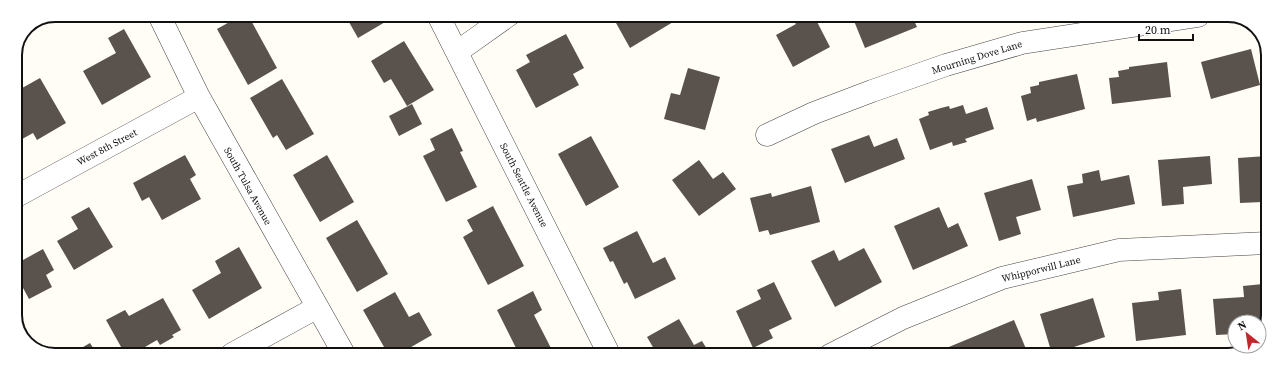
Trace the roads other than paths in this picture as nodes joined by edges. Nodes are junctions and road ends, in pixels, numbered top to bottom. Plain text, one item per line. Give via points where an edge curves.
1 (162, 22) edge
2 (442, 22) edge
3 (500, 22) edge
4 (1159, 22) edge
5 (457, 52) junction
6 (198, 97) junction
7 (767, 135) dead end
8 (22, 193) edge
9 (1261, 243) edge
10 (316, 308) junction
11 (243, 348) edge
12 (340, 348) edge
13 (605, 348) edge
14 (844, 348) edge

1 - 6 street, South Tulsa Avenue
2 - 5 street, South Seattle Avenue
3 - 5 street
4 - 7 street, Mourning Dove Lane via 1022,43 872,91 814,113
5 - 13 street, South Seattle Avenue
6 - 8 street, West 8th Street
6 - 10 street, South Tulsa Avenue
9 - 14 street, Whipporwill Lane via 1119,250 1002,278 903,318
10 - 11 street
10 - 12 street, South Tulsa Avenue

